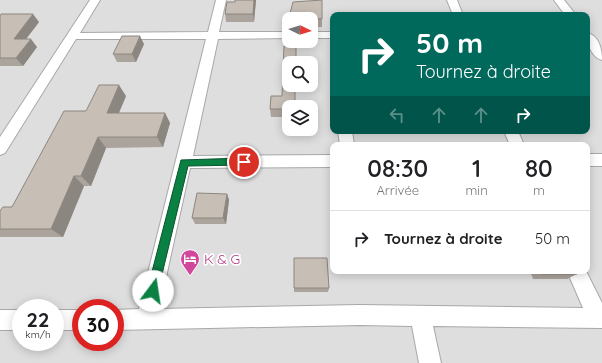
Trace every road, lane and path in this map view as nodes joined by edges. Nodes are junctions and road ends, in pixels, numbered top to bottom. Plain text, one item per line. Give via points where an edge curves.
1 (95, 0) edge
2 (221, 0) edge
3 (452, 0) edge
4 (559, 0) edge
5 (457, 12) edge
6 (569, 12) edge
7 (213, 35) junction
8 (282, 35) edge
9 (318, 35) edge
10 (330, 35) edge
11 (72, 36) junction
12 (590, 40) edge
13 (602, 56) edge
14 (0, 149) edge
15 (590, 160) edge
16 (602, 160) edge
17 (330, 161) edge
18 (184, 162) junction
19 (578, 274) edge
20 (422, 317) junction
21 (601, 318) edge
22 (0, 320) edge
23 (12, 320) edge
24 (124, 320) edge
25 (146, 320) junction
26 (430, 363) edge

1 - 11 street
2 - 7 street
3 - 5 street
4 - 6 street
7 - 8 street
7 - 11 street
7 - 18 street
9 - 10 street
11 - 14 street
12 - 13 street
15 - 16 street
17 - 18 street
18 - 25 street
19 - 21 street
20 - 21 street
20 - 25 street
20 - 26 street
22 - 23 street
24 - 25 street

